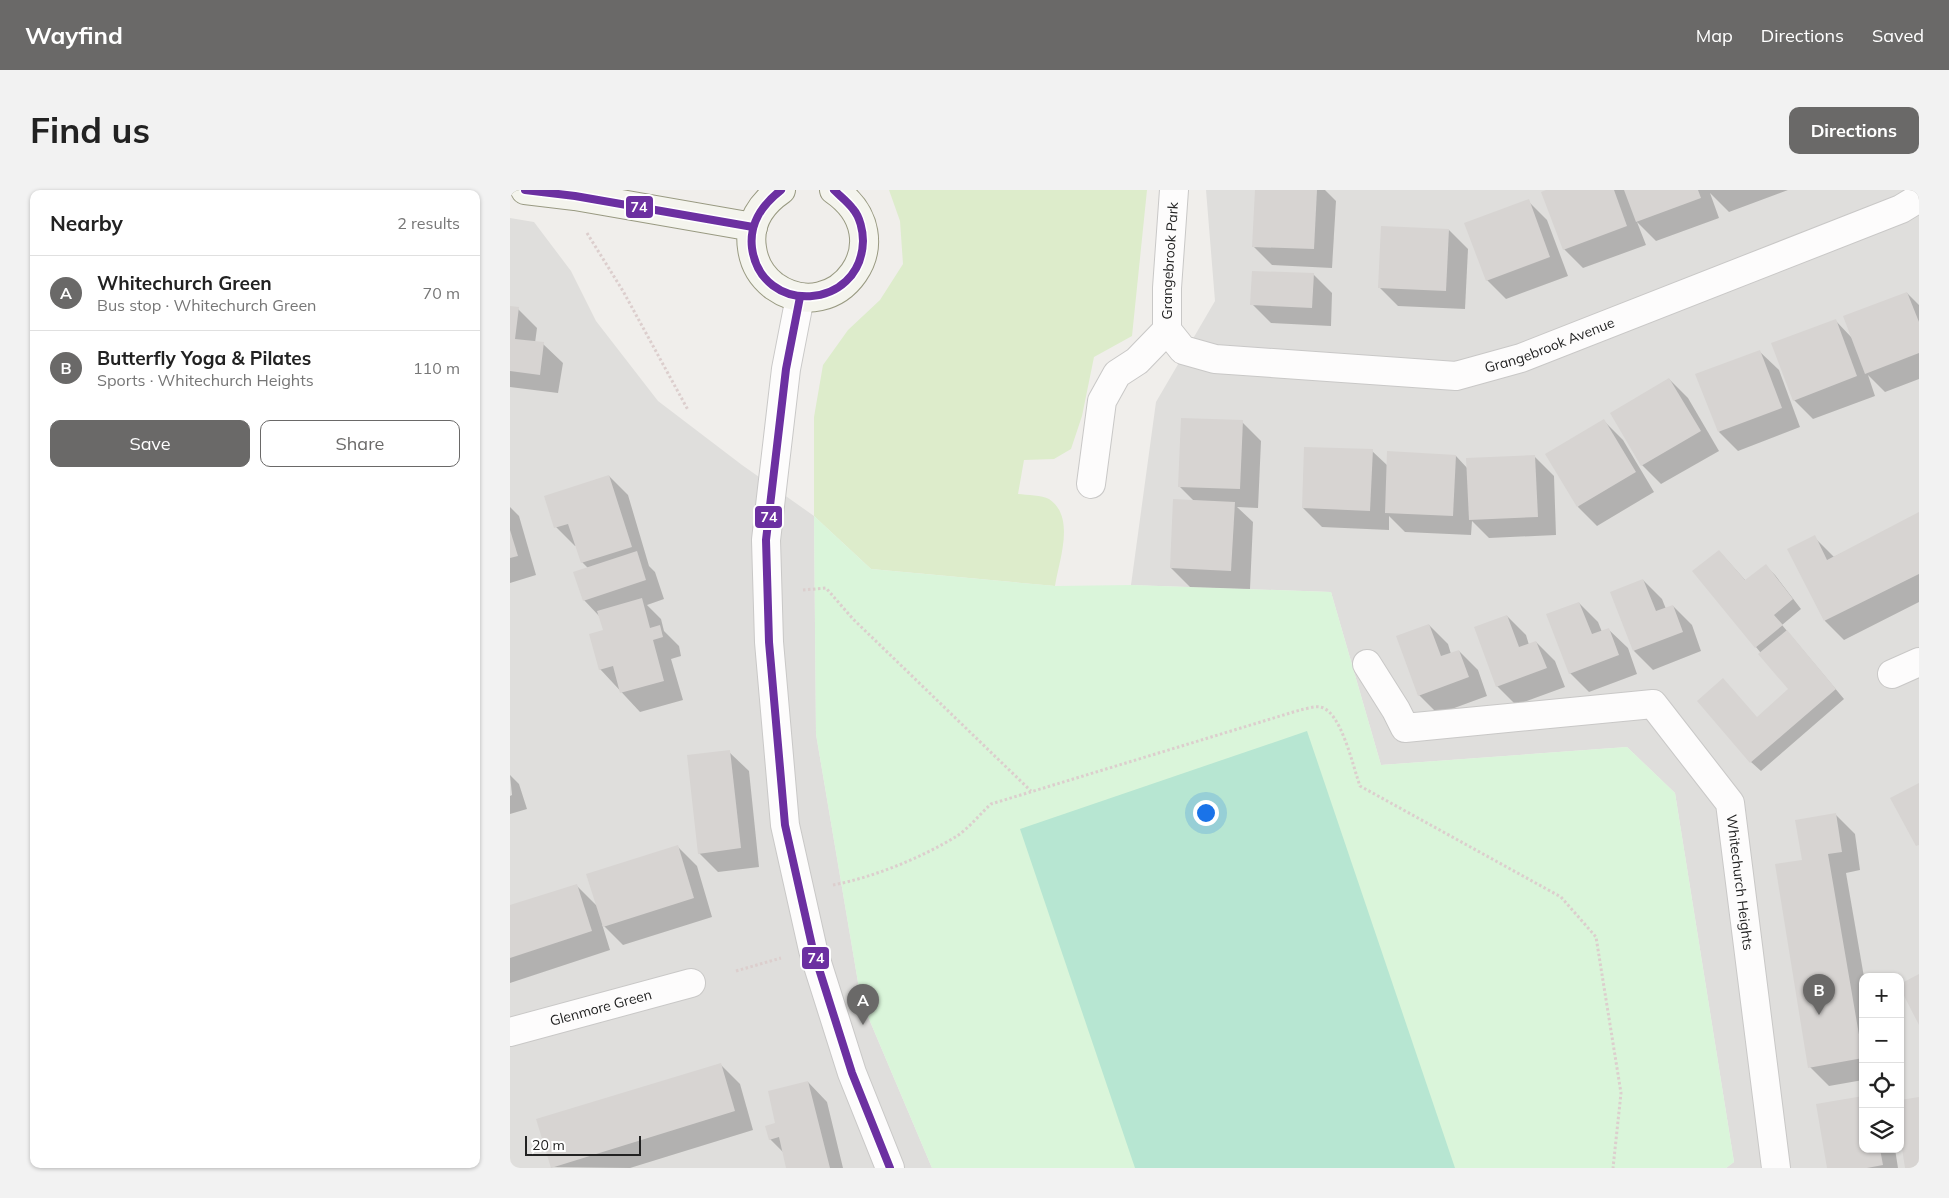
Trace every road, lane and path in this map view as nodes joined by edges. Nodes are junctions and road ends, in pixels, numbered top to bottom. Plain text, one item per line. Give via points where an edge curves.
1 (525, 190) edge
2 (781, 190) edge
3 (834, 190) edge
4 (1174, 190) edge
5 (1919, 198) edge
6 (582, 225) dead end
7 (753, 227) junction
8 (800, 297) junction
9 (1167, 330) junction
10 (688, 410) dead end
11 (1091, 484) dead end
12 (794, 591) dead end
13 (1919, 662) edge
14 (1367, 664) dead end
15 (1892, 674) dead end
16 (1031, 791) junction
17 (826, 886) dead end
18 (813, 950) junction
19 (736, 971) dead end
20 (691, 984) dead end
21 (510, 1032) edge
22 (890, 1168) edge
23 (1613, 1168) edge
24 (1776, 1168) edge

1 - 7 street
2 - 7 street via 759,211
3 - 8 street via 858,212 864,229 860,264 850,280 835,291 818,297
4 - 9 street, Grangebrook Park
5 - 9 street, Grangebrook Avenue via 1901,209 1521,358 1456,376 1215,359 1183,350
6 - 10 path via 624,290
7 - 8 street via 751,246 756,264 767,280 782,292
8 - 18 street via 786,369 766,540 769,642 785,825
9 - 11 street, Grangebrook Park via 1138,360 1117,374 1102,402
12 - 16 path via 826,588 853,619
13 - 15 street
14 - 24 street, Whitechurch Heights via 1405,728 1653,704 1730,803
16 - 17 path via 991,804 958,835 907,861 860,879
16 - 23 path via 1300,710 1319,707 1330,712 1340,728 1360,786 1561,897 1596,937 1621,1094
18 - 19 path
18 - 22 street via 852,1073
20 - 21 street, Glenmore Green

